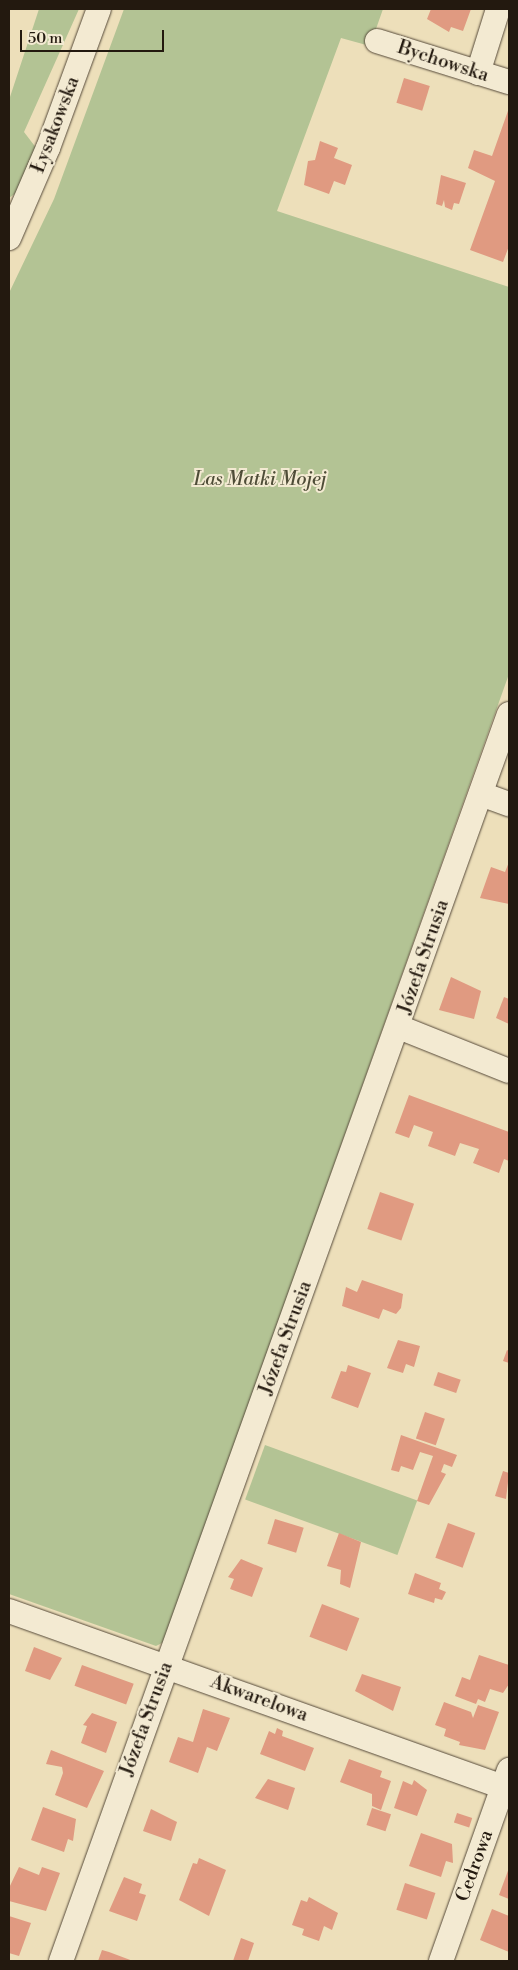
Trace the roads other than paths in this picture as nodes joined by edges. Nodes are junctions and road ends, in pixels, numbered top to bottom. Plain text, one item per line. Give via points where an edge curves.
1 (98, 9) edge
2 (498, 9) edge
3 (377, 41) dead end
4 (478, 73) junction
5 (509, 82) edge
6 (9, 238) edge
7 (509, 714) edge
8 (481, 794) junction
9 (509, 804) edge
10 (399, 1027) junction
11 (509, 1071) edge
12 (9, 1610) edge
13 (166, 1665) junction
14 (507, 1782) edge
15 (61, 1961) edge
16 (441, 1961) edge

1 - 6 street, Łysakowska via 48,148
2 - 4 street
3 - 4 street, Bychowska
4 - 5 street, Bychowska
7 - 8 street, Józefa Strusia
8 - 9 street
8 - 10 street, Józefa Strusia
10 - 11 street
10 - 13 street, Józefa Strusia
12 - 13 street, Akwarelowa
13 - 14 street, Akwarelowa
13 - 15 street, Józefa Strusia
14 - 16 street, Cedrowa

